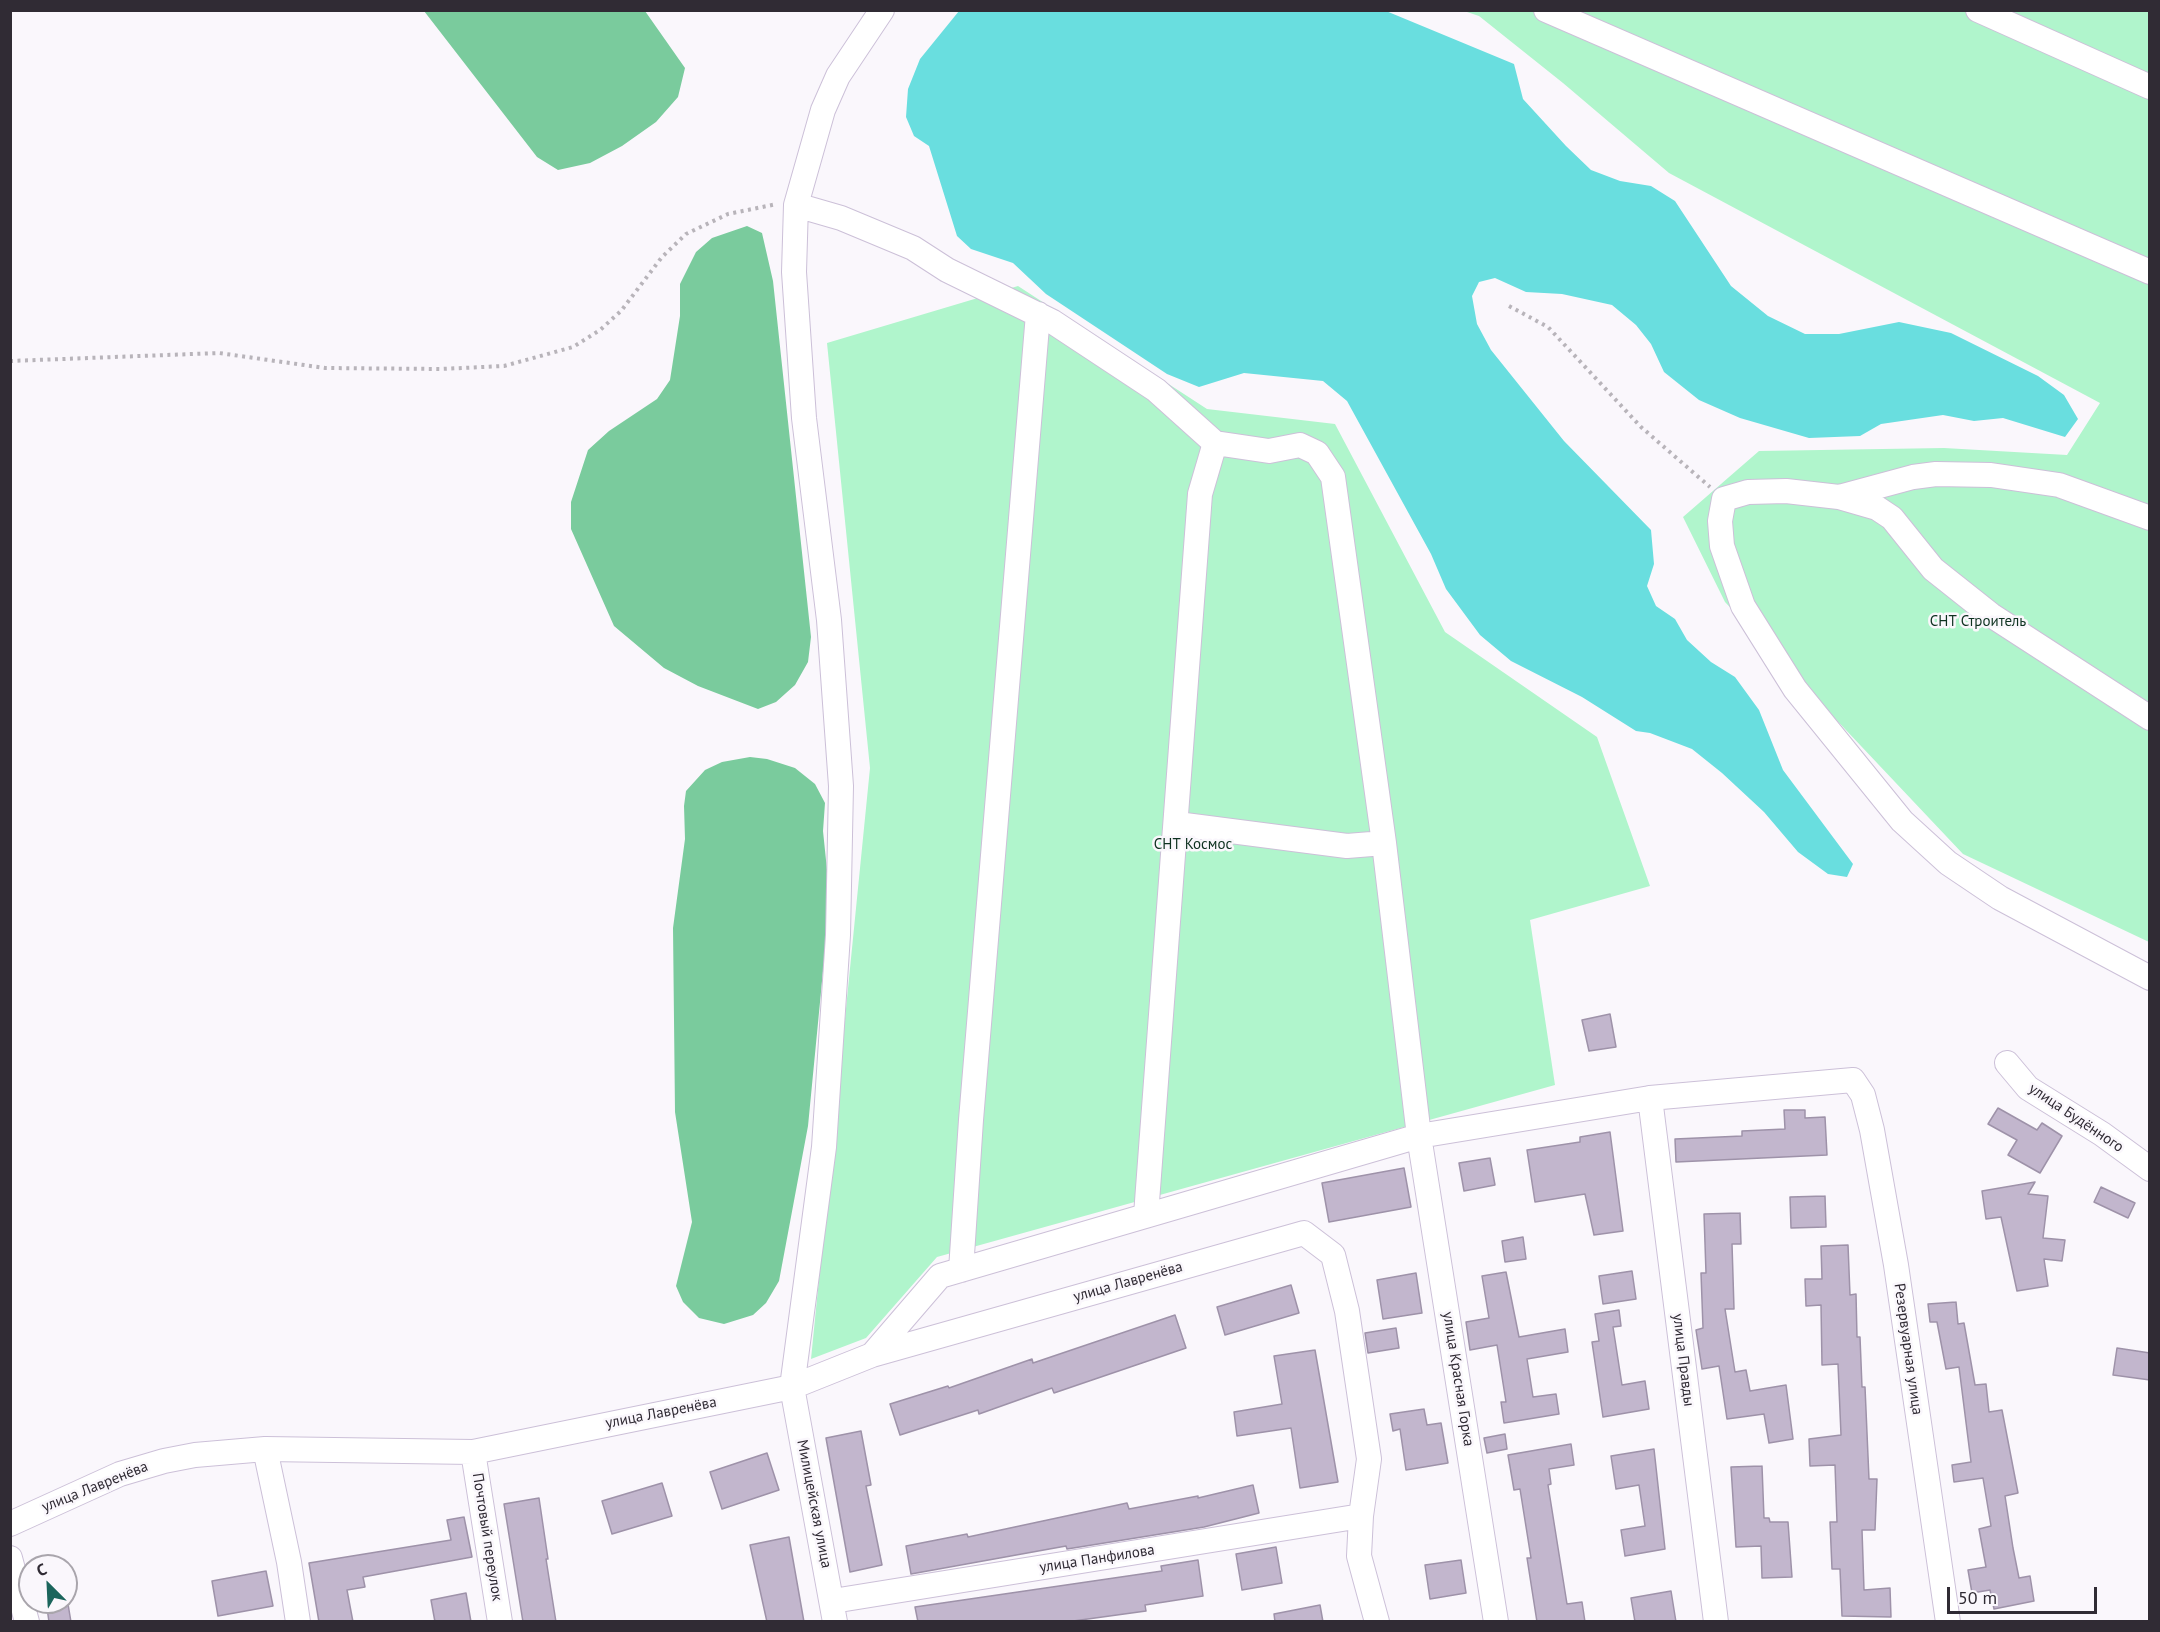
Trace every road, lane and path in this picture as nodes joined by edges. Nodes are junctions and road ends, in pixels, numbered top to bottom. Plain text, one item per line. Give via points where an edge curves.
1 (882, 10) edge
2 (1546, 10) edge
3 (1978, 10) edge
4 (2150, 87) edge
5 (796, 205) junction
6 (2150, 272) edge
7 (1509, 306) dead end
8 (1038, 314) junction
9 (10, 361) edge
10 (1215, 443) junction
11 (1839, 497) junction
12 (1724, 499) junction
13 (2150, 518) edge
14 (2150, 718) edge
15 (1177, 824) junction
16 (1384, 843) junction
17 (2150, 978) edge
18 (2007, 1063) dead end
19 (1650, 1098) junction
20 (1419, 1136) junction
21 (2150, 1169) edge
22 (1146, 1215) junction
23 (961, 1270) junction
24 (872, 1355) junction
25 (792, 1387) junction
26 (265, 1449) junction
27 (473, 1452) junction
28 (1361, 1516) junction
29 (10, 1524) edge
30 (10, 1558) edge
31 (834, 1611) edge
32 (27, 1622) edge
33 (298, 1622) edge
34 (500, 1622) edge
35 (1377, 1622) edge
36 (1496, 1622) edge
37 (1716, 1622) edge
38 (1948, 1622) edge

1 - 5 street, Милицейская улица via 838,76 811,145
2 - 6 street
3 - 4 street
5 - 8 street via 841,218 913,248 947,270
5 - 9 path via 774,204 728,214 686,234 600,330 573,347 504,366 325,368 219,352
5 - 25 street, Милицейская улица via 794,272 804,417 829,620 841,786 838,935 824,1147
7 - 12 path via 1548,327 1641,427
8 - 10 street via 1156,390
8 - 23 street
10 - 15 street via 1200,494
10 - 16 street, улица Красная Горка via 1269,451 1300,445 1317,453 1333,477
11 - 12 street via 1786,491 1748,492
11 - 13 street via 1913,477 1991,475 2059,485
11 - 14 street via 1877,508 1892,518 1933,569 1991,615
12 - 17 street via 1720,521 1722,546 1743,606 1795,689 1902,821 1948,863 2000,898
15 - 16 street via 1347,846
15 - 22 street
16 - 20 street, улица Красная Горка
18 - 21 street, улица Будённого via 2028,1088
19 - 20 street
19 - 37 street, улица Правды
19 - 38 street, Резервуарная улица via 1853,1080 1863,1095 1897,1276
20 - 22 street
20 - 36 street, улица Красная Горка
22 - 23 street
23 - 24 street via 940,1276
24 - 25 street, улица Лавренёва
24 - 28 street, улица Лавренёва via 1304,1233 1333,1255 1347,1311 1369,1458
25 - 27 street, улица Лавренёва
25 - 31 street, Милицейская улица
26 - 27 street, улица Лавренёва
26 - 29 street, улица Лавренёва via 164,1461 120,1474
26 - 33 street
27 - 34 street, Почтовый переулок
28 - 31 street, улица Панфилова
28 - 35 street via 1359,1556
30 - 32 street

